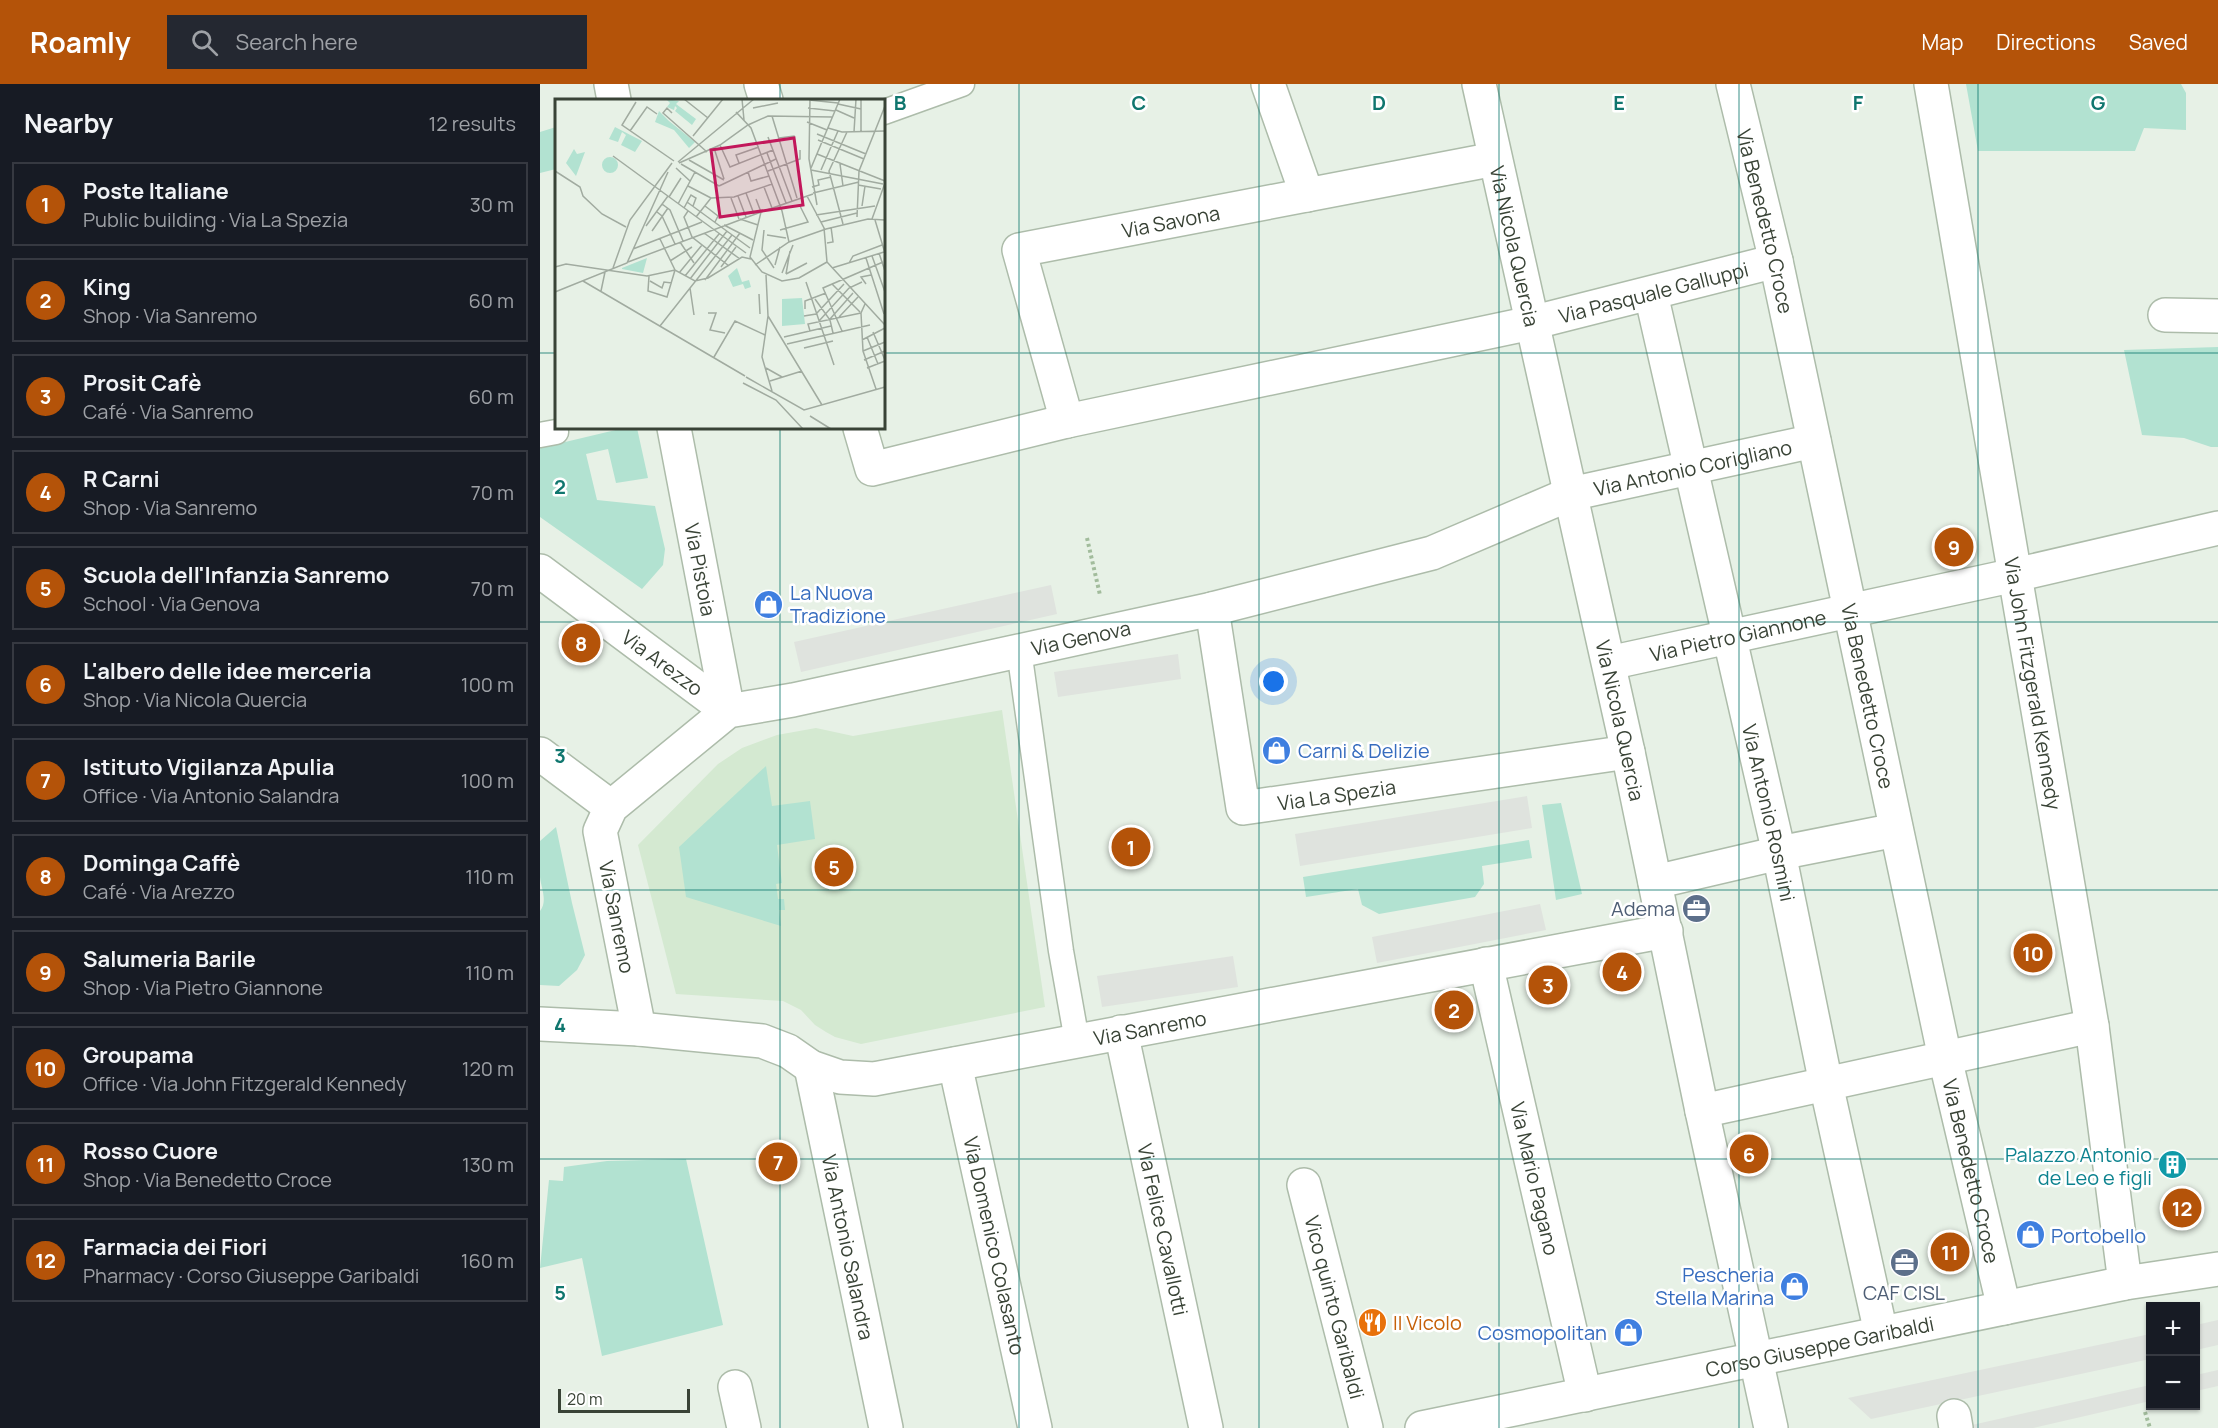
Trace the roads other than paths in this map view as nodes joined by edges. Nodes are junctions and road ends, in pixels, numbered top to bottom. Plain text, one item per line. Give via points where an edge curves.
1 (611, 84) edge
2 (761, 84) edge
3 (962, 84) edge
4 (1268, 84) edge
5 (1479, 84) edge
6 (1733, 84) edge
7 (1931, 84) edge
8 (614, 99) edge
9 (766, 99) edge
10 (885, 112) edge
11 (1495, 159) junction
12 (1307, 195) junction
13 (1776, 261) junction
14 (1651, 294) junction
15 (2165, 315) dead end
16 (2218, 316) edge
17 (1531, 323) junction
18 (1067, 421) junction
19 (675, 429) edge
20 (860, 429) edge
21 (1814, 441) junction
22 (1692, 468) junction
23 (1570, 494) junction
24 (2218, 528) edge
25 (540, 571) edge
26 (2015, 575) junction
27 (1212, 609) junction
28 (1851, 610) junction
29 (1730, 636) junction
30 (1019, 650) junction
31 (1609, 663) junction
32 (728, 711) junction
33 (1628, 752) junction
34 (540, 754) edge
35 (611, 807) junction
36 (1896, 830) junction
37 (1779, 853) junction
38 (1655, 882) junction
39 (1666, 931) junction
40 (1486, 964) junction
41 (540, 1024) edge
42 (2092, 1026) junction
43 (639, 1029) junction
44 (1121, 1032) junction
45 (1077, 1041) junction
46 (1945, 1058) junction
47 (955, 1064) junction
48 (811, 1067) junction
49 (1826, 1084) junction
50 (1702, 1111) junction
51 (1305, 1185) dead end
52 (2218, 1269) edge
53 (2125, 1283) junction
54 (2004, 1308) junction
55 (1881, 1334) junction
56 (1756, 1360) junction
57 (735, 1387) dead end
58 (1585, 1395) junction
59 (744, 1428) edge
60 (886, 1428) edge
61 (1035, 1428) edge
62 (1206, 1428) edge
63 (1366, 1428) edge
64 (1422, 1428) edge
65 (1771, 1428) edge

1 - 8 street
2 - 9 street
3 - 10 lane
4 - 12 street
5 - 11 street, Via Nicola Quercia
6 - 13 street, Via Benedetto Croce
7 - 26 street, Via John Fitzgerald Kennedy
11 - 12 street, Via Savona
11 - 17 street, Via Nicola Quercia
12 - 18 street, Via Savona via 1019,250
13 - 14 street, Via Pasquale Galluppi
13 - 21 street, Via Benedetto Croce
14 - 17 street, Via Pasquale Galluppi
14 - 22 street, Via Antonio Rosmini
15 - 16 street
17 - 18 street
17 - 23 street, Via Nicola Quercia
18 - 20 street via 872,469
19 - 32 street, Via Pistoia
21 - 22 street, Via Antonio Corigliano
21 - 28 street, Via Benedetto Croce
22 - 23 street, Via Antonio Corigliano
22 - 29 street, Via Antonio Rosmini
23 - 27 street, Via Genova via 1432,553
23 - 31 street, Via Nicola Quercia
24 - 26 street, Via Pietro Giannone
25 - 32 street, Via Arezzo
26 - 28 street, Via Pietro Giannone
26 - 42 street, Via John Fitzgerald Kennedy
27 - 30 street, Via Genova
27 - 33 street, Via La Spezia via 1243,808
28 - 29 street, Via Pietro Giannone
28 - 36 street, Via Benedetto Croce
29 - 31 street, Via Pietro Giannone
29 - 37 street, Via Antonio Rosmini
30 - 32 street, Via Genova
30 - 45 lane
31 - 33 street, Via Nicola Quercia
32 - 35 street, Via Genova
33 - 38 street, Via Nicola Quercia
34 - 35 street
35 - 43 street, Via Sanremo via 600,831
36 - 37 street
36 - 46 street, Via Benedetto Croce
37 - 38 street
37 - 49 street, Via Antonio Rosmini
38 - 39 street, Via Nicola Quercia
39 - 40 street, Via Sanremo
39 - 50 street, Via Nicola Quercia
40 - 44 street, Via Sanremo
40 - 58 street, Via Mario Pagano
41 - 43 street, Via Sanremo
42 - 46 street
42 - 53 street, Via John Fitzgerald Kennedy
43 - 48 street, Via Sanremo via 762,1041 788,1051
44 - 45 street, Via Sanremo
44 - 62 street, Via Felice Cavallotti
45 - 47 street, Via Sanremo
46 - 49 street
46 - 54 street, Via Benedetto Croce
47 - 48 street, Via Sanremo via 874,1079 840,1077
47 - 61 street, Via Domenico Colasanto
48 - 60 street, Via Antonio Salandra
49 - 50 street
49 - 55 street, Via Antonio Rosmini
50 - 56 street, Via Nicola Quercia
51 - 63 street, Vico quinto Garibaldi
52 - 53 street, Corso Giuseppe Garibaldi
53 - 54 street, Corso Giuseppe Garibaldi
54 - 55 street, Corso Giuseppe Garibaldi
55 - 56 street, Corso Giuseppe Garibaldi
56 - 58 street, Corso Giuseppe Garibaldi
56 - 65 street, Via Nicola Quercia
57 - 59 street
58 - 64 street, Corso Giuseppe Garibaldi

